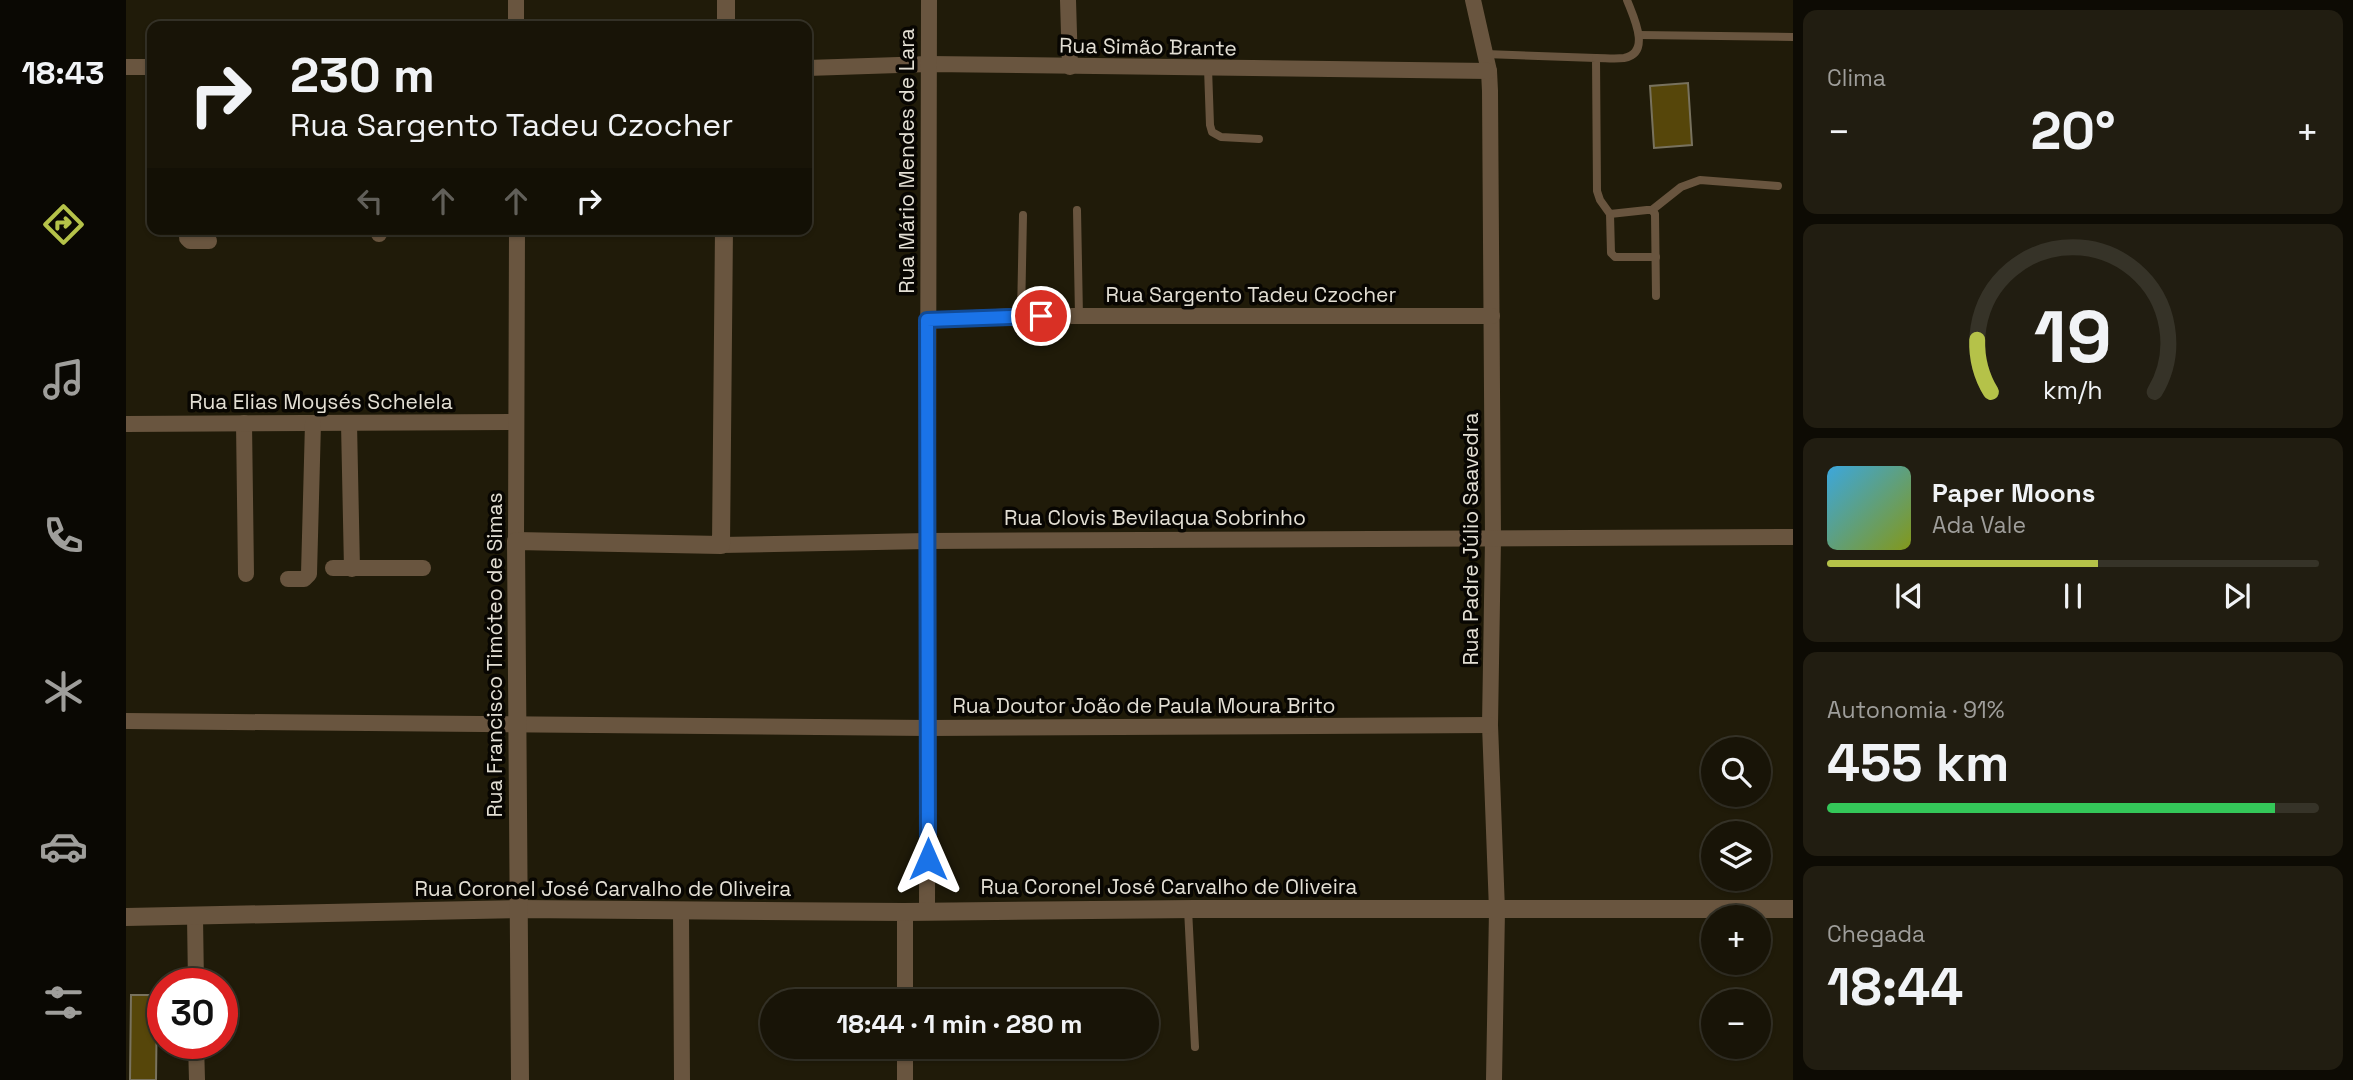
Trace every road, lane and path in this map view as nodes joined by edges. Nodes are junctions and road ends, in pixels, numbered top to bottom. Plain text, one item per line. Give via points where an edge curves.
1 (516, 0) edge
2 (726, 0) edge
3 (929, 0) edge
4 (1068, 0) edge
5 (1473, 0) edge
6 (1627, 0) edge
7 (516, 21) edge
8 (726, 21) edge
9 (1639, 35) junction
10 (1793, 37) edge
11 (1596, 58) junction
12 (1487, 63) junction
13 (929, 64) junction
14 (126, 67) edge
15 (147, 67) edge
16 (1070, 67) junction
17 (812, 68) edge
18 (1208, 68) junction
19 (1259, 139) dead end
20 (1778, 186) dead end
21 (1077, 210) dead end
22 (1652, 210) junction
23 (1610, 214) junction
24 (1023, 215) dead end
25 (187, 235) edge
26 (517, 235) edge
27 (724, 235) edge
28 (209, 241) dead end
29 (1656, 257) junction
30 (1656, 296) dead end
31 (1021, 316) junction
32 (1079, 316) junction
33 (1492, 316) junction
34 (927, 320) junction
35 (349, 422) junction
36 (516, 422) junction
37 (244, 423) junction
38 (313, 423) junction
39 (126, 424) edge
40 (1793, 537) edge
41 (1493, 539) junction
42 (516, 541) junction
43 (927, 541) junction
44 (721, 545) junction
45 (333, 568) dead end
46 (423, 568) dead end
47 (352, 569) junction
48 (246, 574) dead end
49 (288, 579) dead end
50 (126, 721) edge
51 (518, 725) junction
52 (1490, 725) junction
53 (928, 728) junction
54 (519, 909) junction
55 (1188, 909) junction
56 (1793, 909) edge
57 (1497, 910) junction
58 (927, 911) junction
59 (681, 912) junction
60 (905, 912) junction
61 (126, 917) edge
62 (195, 917) junction
63 (196, 968) edge
64 (905, 989) edge
65 (1195, 1046) dead end
66 (197, 1059) edge
67 (905, 1059) edge
68 (197, 1080) edge
69 (520, 1080) edge
70 (682, 1080) edge
71 (905, 1080) edge
72 (1494, 1080) edge

1 - 7 street
2 - 8 street
3 - 13 street, Rua Mário Mendes de Lara
4 - 16 street
5 - 12 street, Rua Padre Júlio Saavedra
6 - 9 lane
9 - 10 lane
9 - 11 lane via 1635,53 1627,58
11 - 12 lane
11 - 23 lane via 1597,191
12 - 18 street, Rua Simão Brante
12 - 33 street, Rua Padre Júlio Saavedra
13 - 16 street, Rua Simão Brante
13 - 17 street, Rua Simão Brante
13 - 34 street, Rua Mário Mendes de Lara
14 - 15 street
16 - 18 street, Rua Simão Brante
18 - 19 lane via 1212,132 1221,137
20 - 22 lane via 1700,180 1681,187
21 - 32 lane
22 - 23 lane
22 - 29 lane
23 - 29 lane via 1613,256
24 - 31 lane
25 - 28 street via 190,241
26 - 36 street, Rua Francisco Timóteo de Simas
27 - 44 street
29 - 30 lane
31 - 32 street, Rua Sargento Tadeu Czocher
31 - 34 street, Rua Sargento Tadeu Czocher
32 - 33 street, Rua Sargento Tadeu Czocher
33 - 41 street, Rua Padre Júlio Saavedra
34 - 43 street, Rua Mário Mendes de Lara
35 - 36 street, Rua Elias Moysés Schelela
35 - 38 street, Rua Elias Moysés Schelela
35 - 47 street
36 - 42 street, Rua Francisco Timóteo de Simas
37 - 38 street, Rua Elias Moysés Schelela
37 - 39 street, Rua Elias Moysés Schelela
37 - 48 street
38 - 49 street via 309,574 304,579
40 - 41 street, Rua Clovis Bevilaqua Sobrinho
41 - 43 street, Rua Clovis Bevilaqua Sobrinho
41 - 52 street, Rua Padre Júlio Saavedra
42 - 44 street, Rua Clovis Bevilaqua Sobrinho
42 - 51 street, Rua Francisco Timóteo de Simas
43 - 44 street, Rua Clovis Bevilaqua Sobrinho
43 - 53 street, Rua Mário Mendes de Lara
45 - 47 street
46 - 47 street
50 - 51 street, Rua Doutor João de Paula Moura Brito
51 - 53 street, Rua Doutor João de Paula Moura Brito
51 - 54 street, Rua Francisco Timóteo de Simas
52 - 53 street, Rua Doutor João de Paula Moura Brito
52 - 57 street, Rua Padre Júlio Saavedra
53 - 58 street, Rua Mário Mendes de Lara
54 - 59 street, Rua Coronel José Carvalho de Oliveira
54 - 62 street, Rua Coronel José Carvalho de Oliveira
54 - 69 street, Rua Francisco Timóteo de Simas
55 - 57 street, Rua Coronel José Carvalho de Oliveira
55 - 58 street, Rua Coronel José Carvalho de Oliveira
55 - 65 lane
56 - 57 street, Rua Coronel José Carvalho de Oliveira
57 - 72 street, Rua Padre Júlio Saavedra
58 - 60 street, Rua Coronel José Carvalho de Oliveira
59 - 60 street, Rua Coronel José Carvalho de Oliveira
59 - 70 street
60 - 64 street
61 - 62 street, Rua Coronel José Carvalho de Oliveira
62 - 63 street
66 - 68 street
67 - 71 street

